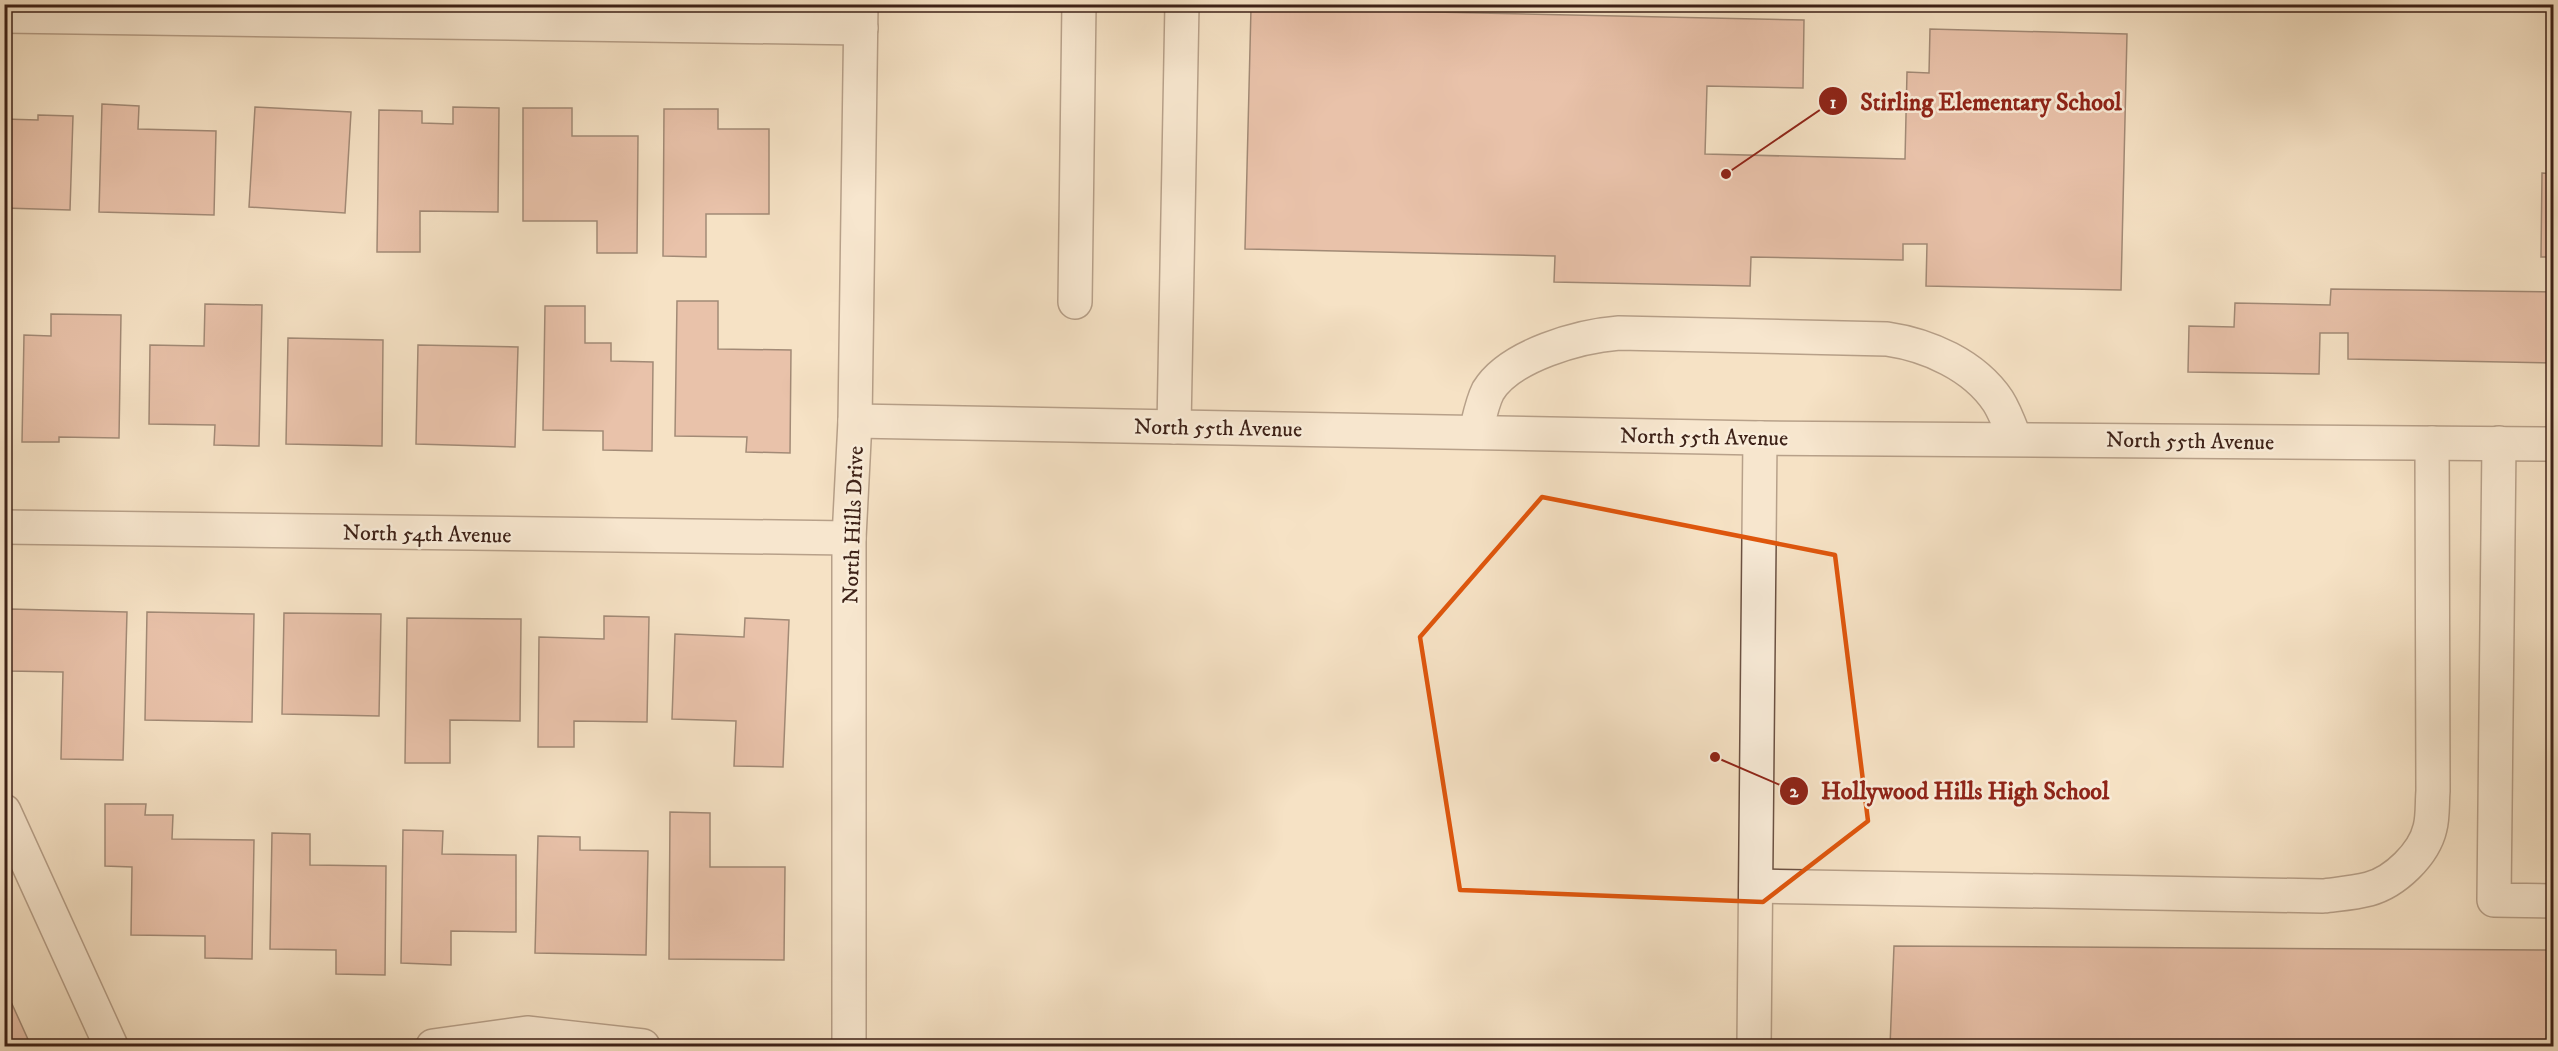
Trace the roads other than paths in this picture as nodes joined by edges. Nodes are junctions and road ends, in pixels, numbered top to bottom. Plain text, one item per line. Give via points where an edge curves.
1 (1079, 4) edge
2 (1182, 4) edge
3 (4, 16) edge
4 (861, 16) edge
5 (1075, 302) dead end
6 (855, 421) junction
7 (1174, 426) junction
8 (1476, 431) junction
9 (1760, 438) junction
10 (2015, 439) junction
11 (2432, 443) junction
12 (2499, 443) junction
13 (2553, 444) edge
14 (4, 527) edge
15 (849, 538) junction
16 (4, 811) edge
17 (1756, 886) junction
18 (2553, 901) edge
19 (111, 1047) edge
20 (432, 1047) edge
21 (643, 1047) edge
22 (849, 1047) edge
23 (1754, 1047) edge

1 - 5 street
2 - 7 street
3 - 4 street
4 - 6 street, North Hills Drive
6 - 7 street, North 55th Avenue
6 - 15 street, North Hills Drive
7 - 8 street, North 55th Avenue
8 - 9 street, North 55th Avenue
8 - 10 street via 1487,393 1498,377 1575,339 1620,333 1905,342 1925,347 1986,386 1999,402
9 - 10 street, North 55th Avenue
9 - 17 street
10 - 11 street, North 55th Avenue
11 - 12 street, North 55th Avenue
11 - 17 street via 2430,828 2421,848 2390,879 2371,889 2323,896
12 - 13 street, North 55th Avenue
12 - 18 street via 2494,900
14 - 15 street, North 54th Avenue
15 - 22 street, North Hills Drive
16 - 19 street
17 - 23 street
20 - 21 street via 527,1034

